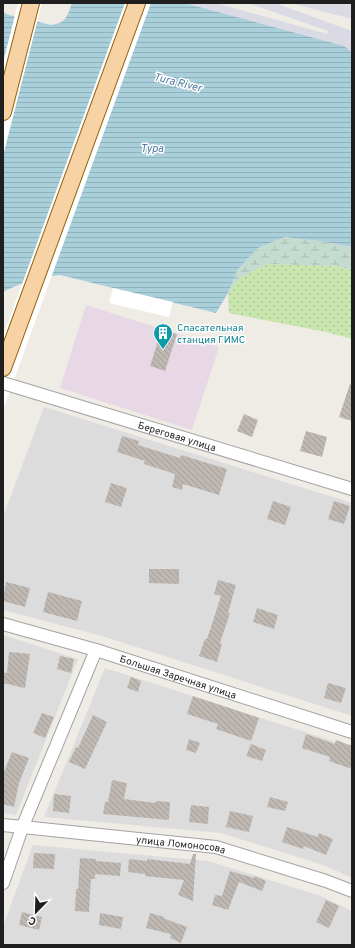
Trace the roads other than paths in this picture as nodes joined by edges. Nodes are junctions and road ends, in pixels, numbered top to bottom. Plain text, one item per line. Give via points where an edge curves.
1 (31, 3) edge
2 (137, 3) edge
3 (3, 112) edge
4 (3, 368) edge
5 (3, 383) edge
6 (352, 490) edge
7 (3, 624) edge
8 (96, 650) junction
9 (352, 732) edge
10 (3, 825) edge
11 (22, 828) junction
12 (3, 883) edge
13 (352, 891) edge

1 - 3 main road
2 - 4 main road
5 - 6 street, Береговая улица
7 - 8 street, Большая Заречная улица
8 - 9 street, Большая Заречная улица
8 - 11 street
10 - 11 street, улица Ломоносова
11 - 12 street
11 - 13 street, улица Ломоносова via 216,847

